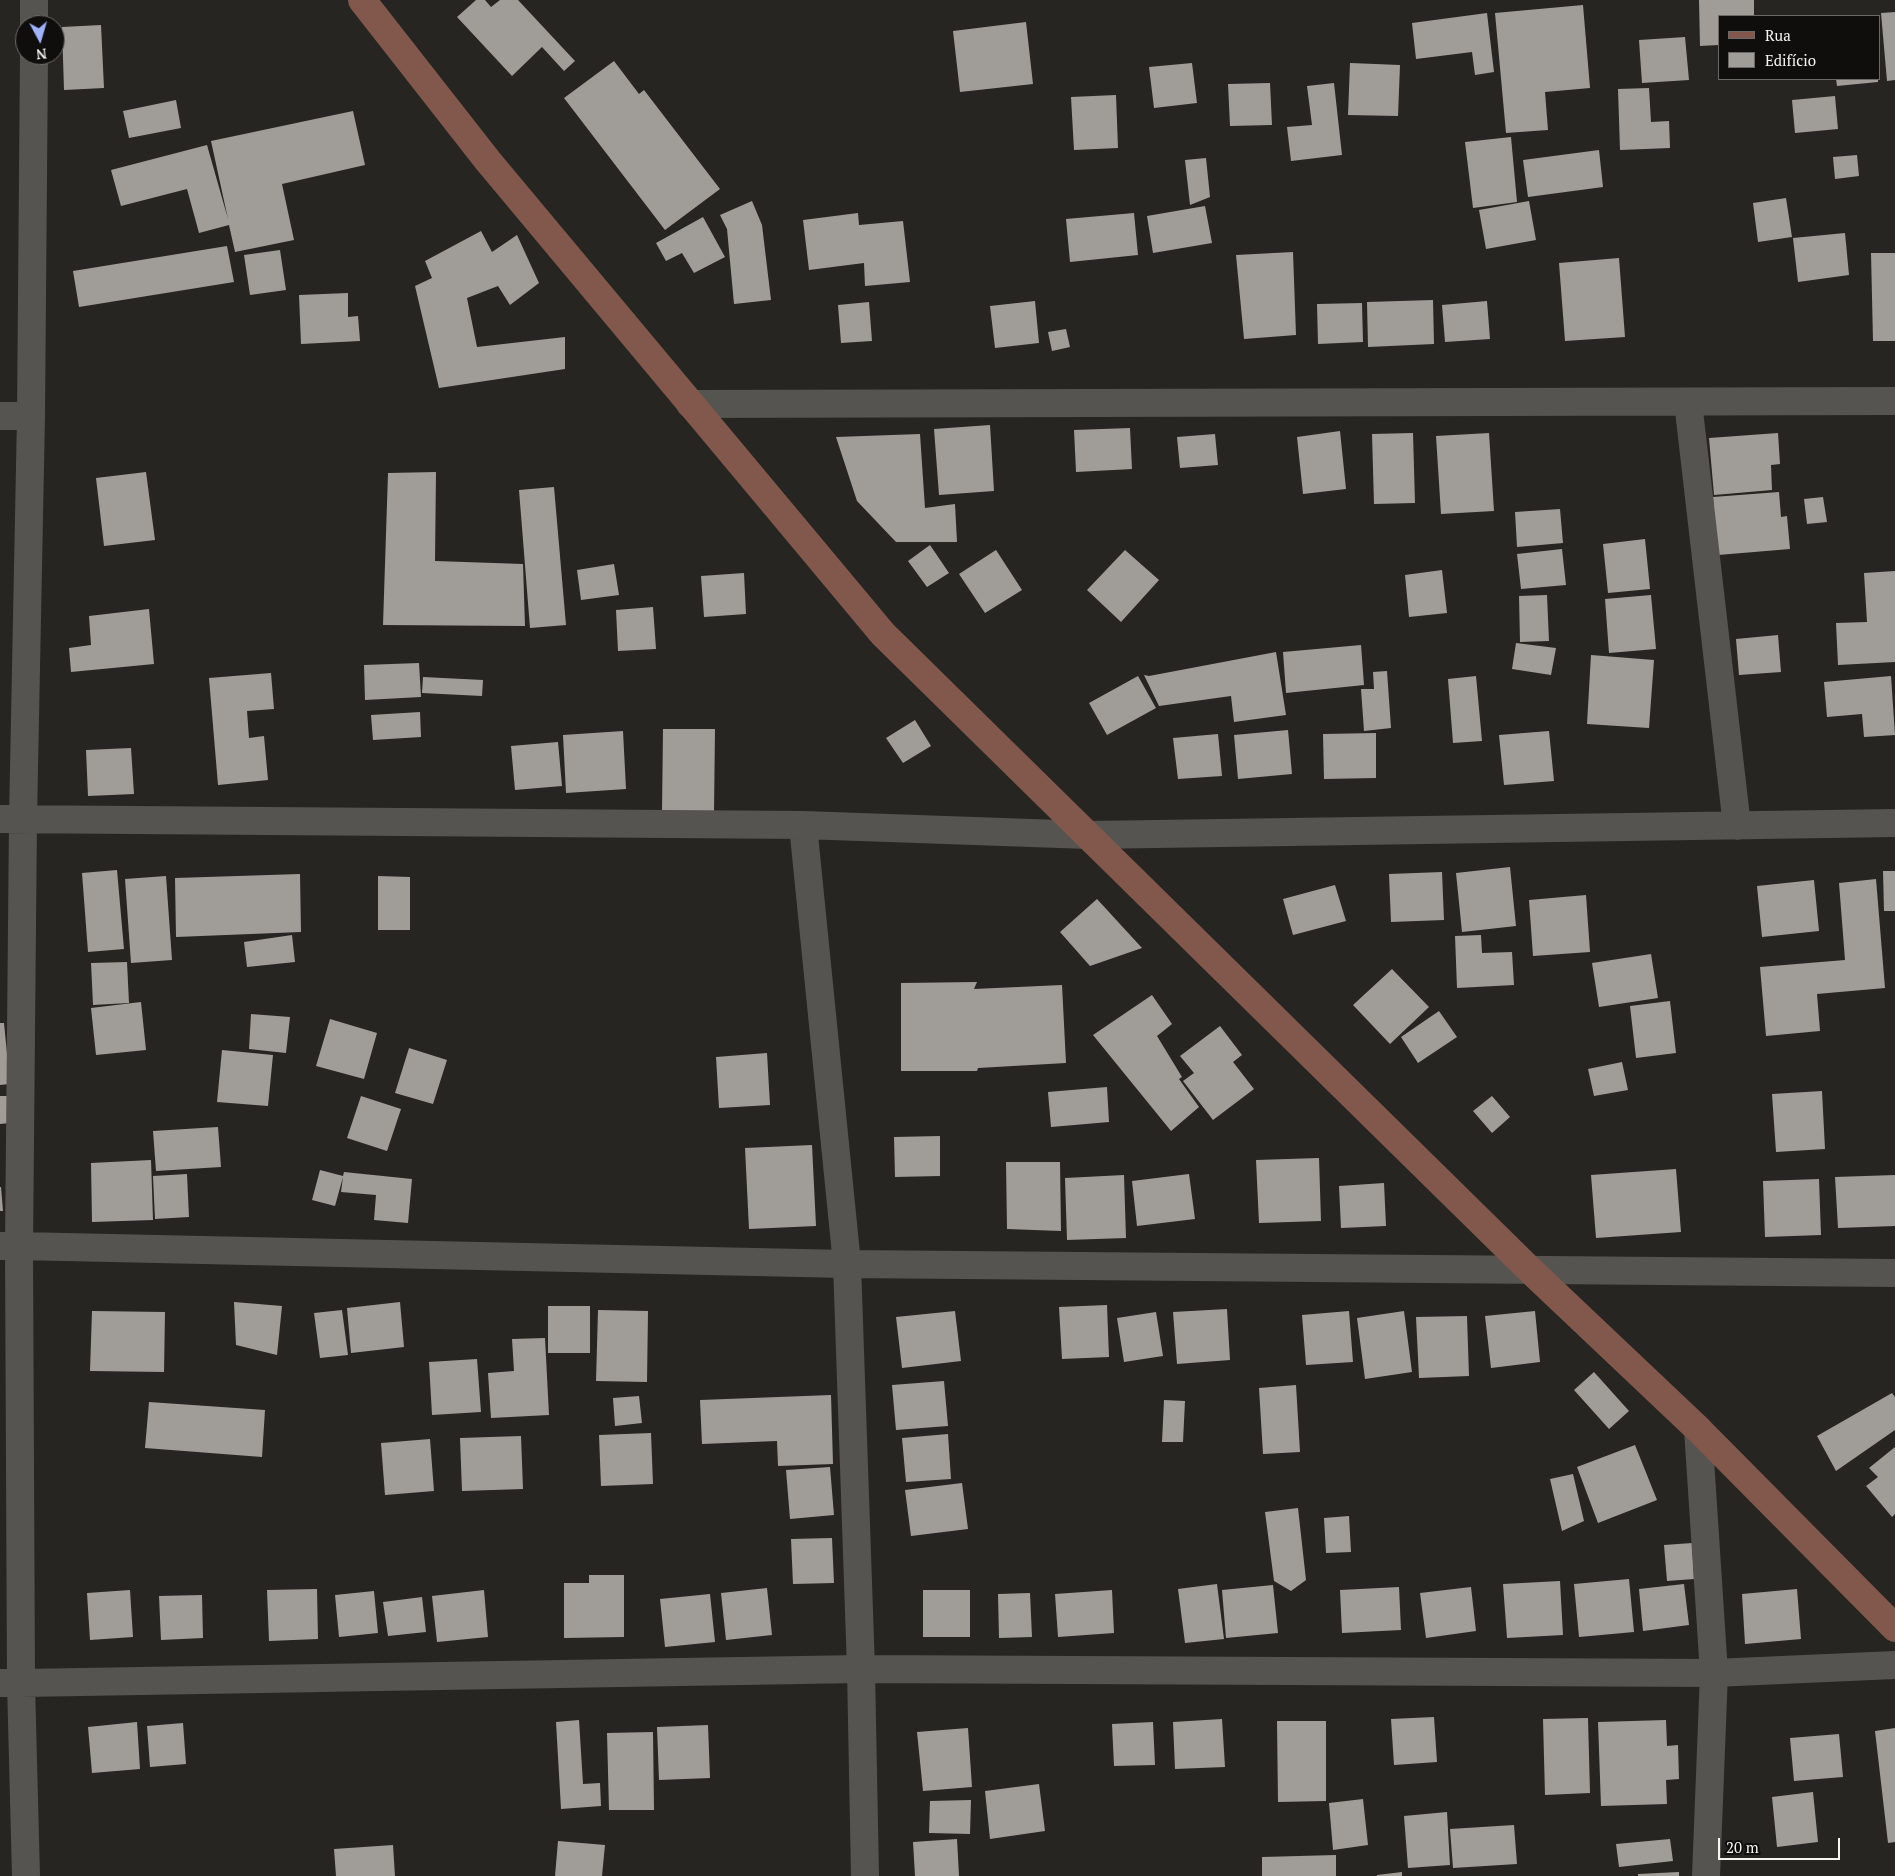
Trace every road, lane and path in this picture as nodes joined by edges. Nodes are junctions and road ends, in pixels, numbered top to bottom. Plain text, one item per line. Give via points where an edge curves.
1 (34, 0) edge
2 (370, 2) edge
3 (34, 15) edge
4 (34, 65) edge
5 (1895, 401) edge
6 (1688, 402) junction
7 (690, 404) junction
8 (0, 416) edge
9 (32, 416) junction
10 (11, 819) edge
11 (1895, 824) edge
12 (803, 825) junction
13 (1737, 826) junction
14 (1088, 835) junction
15 (10, 1246) edge
16 (847, 1264) junction
17 (1530, 1270) junction
18 (1895, 1273) edge
19 (1698, 1429) junction
20 (1895, 1628) edge
21 (1895, 1666) edge
22 (861, 1668) junction
23 (1714, 1673) junction
24 (10, 1683) edge
25 (26, 1876) edge
26 (865, 1876) edge
27 (1706, 1876) edge

1 - 3 street
2 - 7 main road via 488,161
4 - 9 street
5 - 6 street
6 - 7 street
6 - 13 street
7 - 14 main road via 883,634
8 - 9 street
9 - 10 street
10 - 12 street
10 - 15 street
11 - 13 street
12 - 14 street
12 - 16 street
13 - 14 street
14 - 17 main road
15 - 16 street
15 - 24 street
16 - 17 street
16 - 22 street
17 - 18 street
17 - 19 main road
19 - 20 main road
19 - 23 street
21 - 23 street
22 - 23 street
22 - 24 street
22 - 26 street
23 - 27 street
24 - 25 street

